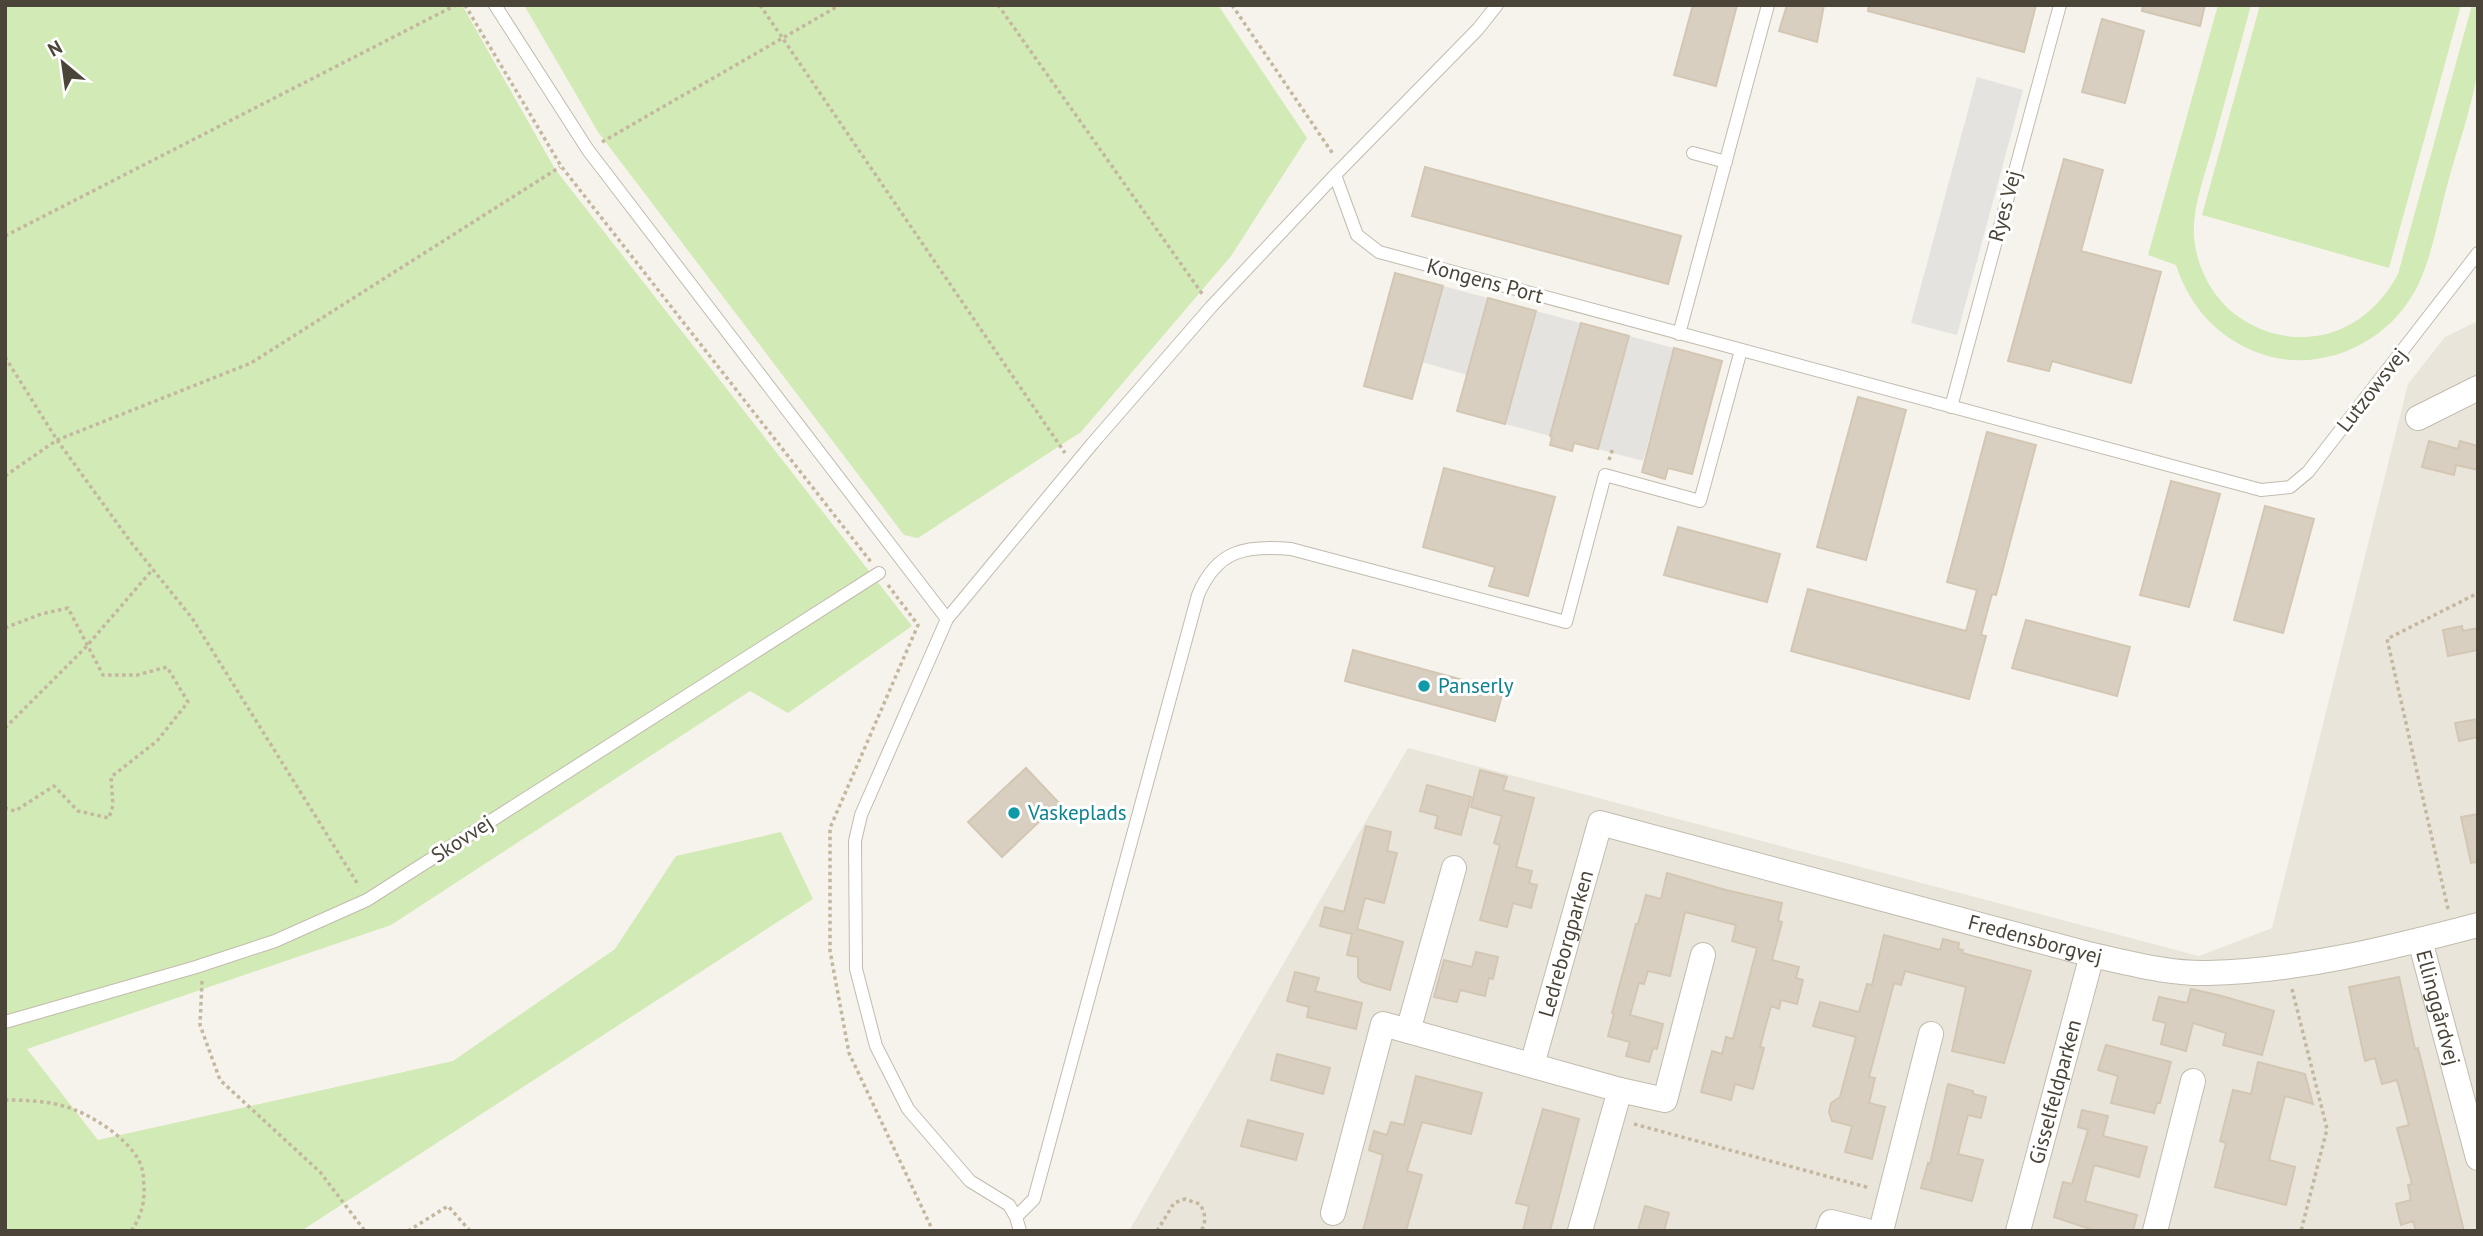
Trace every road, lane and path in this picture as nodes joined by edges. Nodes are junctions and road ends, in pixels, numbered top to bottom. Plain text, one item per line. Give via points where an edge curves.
1 (456, 5) edge
2 (465, 5) edge
3 (495, 5) edge
4 (760, 5) edge
5 (841, 5) edge
6 (998, 5) edge
7 (1232, 5) edge
8 (1497, 5) edge
9 (1768, 5) edge
10 (2060, 5) edge
11 (783, 38) junction
12 (588, 150) junction
13 (1693, 153) dead end
14 (1726, 162) junction
15 (561, 166) junction
16 (1335, 175) junction
17 (5, 236) edge
18 (2478, 253) edge
19 (1211, 306) junction
20 (1679, 334) junction
21 (1741, 350) junction
22 (5, 357) edge
23 (2478, 387) edge
24 (1951, 407) junction
25 (2418, 418) dead end
26 (57, 440) junction
27 (1069, 458) dead end
28 (5, 477) edge
29 (153, 569) junction
30 (879, 573) junction
31 (2478, 593) edge
32 (947, 619) junction
33 (5, 628) edge
34 (86, 647) junction
35 (5, 728) edge
36 (5, 808) edge
37 (1600, 823) joint
38 (1454, 867) dead end
39 (367, 900) junction
40 (2478, 925) edge
41 (2453, 931) junction
42 (2420, 940) junction
43 (1703, 955) dead end
44 (2092, 955) junction
45 (203, 965) junction
46 (2286, 967) junction
47 (5, 1022) edge
48 (1408, 1031) junction
49 (1931, 1034) dead end
50 (1532, 1065) junction
51 (2193, 1081) dead end
52 (1620, 1090) junction
53 (5, 1100) edge
54 (1612, 1118) junction
55 (2478, 1158) edge
56 (1890, 1194) junction
57 (1334, 1213) dead end
58 (1016, 1217) junction
59 (131, 1231) edge
60 (365, 1231) edge
61 (408, 1231) edge
62 (470, 1231) edge
63 (933, 1231) edge
64 (1020, 1231) edge
65 (1157, 1231) edge
66 (1201, 1231) edge
67 (1580, 1231) edge
68 (1829, 1231) edge
69 (1867, 1231) edge
70 (1881, 1231) edge
71 (2018, 1231) edge
72 (2155, 1231) edge
73 (2301, 1231) edge

1 - 17 path
2 - 15 path
3 - 12 lane
4 - 11 path
5 - 11 path
6 - 19 path
7 - 16 path via 1335,157
8 - 16 lane
9 - 14 lane
10 - 24 lane, Ryes Vej
11 - 12 path
11 - 27 path
12 - 32 lane
13 - 14 lane
14 - 20 lane
15 - 26 path via 251,363
15 - 30 path
16 - 19 lane
16 - 20 lane, Kongens Port via 1357,235 1379,252
18 - 24 lane, Lutzowsvej via 2301,480 2290,487 2261,491
19 - 32 lane
20 - 21 lane, Kongens Port
21 - 24 lane, Kongens Port
21 - 58 lane via 1700,501 1605,475 1566,622 1291,549 1239,551 1206,575 1034,1199
22 - 26 path
23 - 25 street
26 - 28 path
26 - 29 path
29 - 34 path
29 - 39 path via 192,618
30 - 39 lane, Skovvej
30 - 63 path via 918,625 830,828 830,951 849,1053
31 - 41 path via 2387,639
32 - 58 lane via 861,816 855,841 856,969 876,1046 908,1109 970,1181 1009,1205
33 - 34 path via 68,608
34 - 35 path
34 - 36 path via 103,675 136,675 167,667 188,702 157,741 110,777 113,805 108,818 78,811 54,786 15,811
37 - 44 street, Fredensborgvej
37 - 50 street, Ledreborgparken
38 - 48 street
39 - 45 lane, Skovvej via 275,941
40 - 41 street, Fredensborgvej
41 - 42 street, Fredensborgvej
42 - 46 street, Fredensborgvej
42 - 55 street, Ellinggårdvej
43 - 52 street via 1665,1100
44 - 46 street, Fredensborgvej via 2151,968 2206,973
44 - 71 street, Gisselfeldparken
45 - 47 lane, Skovvej
45 - 60 path via 200,1025 220,1080 320,1172
46 - 73 path via 2327,1129
48 - 50 street
48 - 57 street via 1383,1024
49 - 56 street
50 - 52 street
51 - 72 street
52 - 54 street
53 - 59 path via 74,1109 114,1132 132,1149 142,1167 145,1200
54 - 56 path
54 - 67 street
56 - 70 street
58 - 64 lane
61 - 62 path via 448,1206
65 - 66 path via 1174,1203 1185,1199 1200,1204 1203,1210
68 - 69 street via 1831,1222

